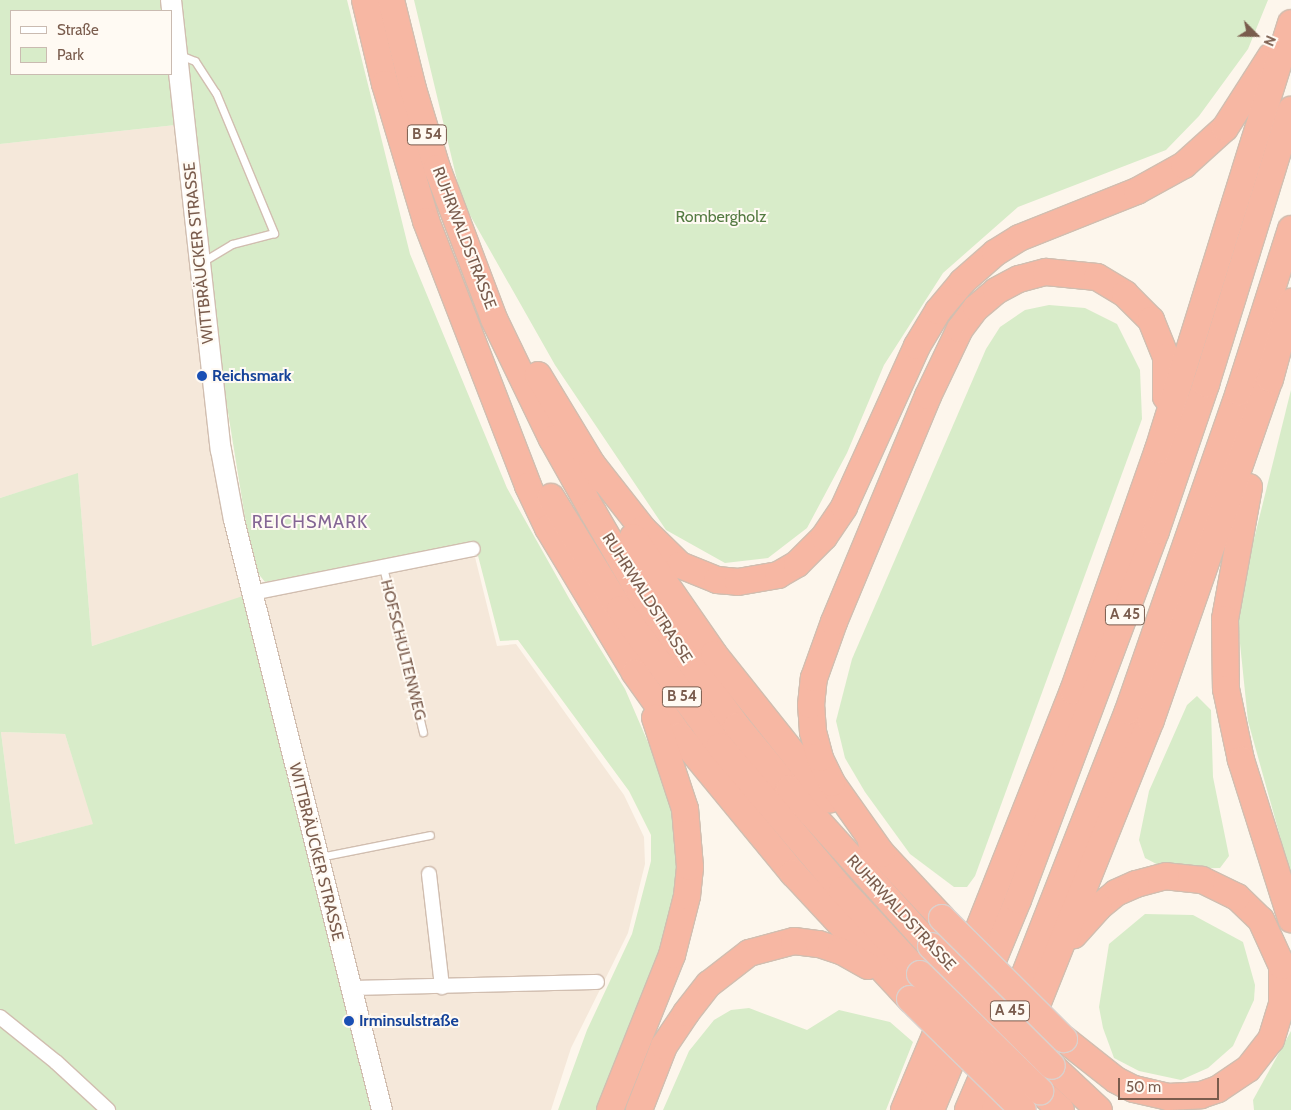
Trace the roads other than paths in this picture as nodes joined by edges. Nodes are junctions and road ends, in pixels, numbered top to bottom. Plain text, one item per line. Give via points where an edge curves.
1 (171, 0) edge
2 (365, 0) edge
3 (391, 0) edge
4 (1291, 15) edge
5 (1291, 22) edge
6 (177, 54) junction
7 (1291, 110) edge
8 (1291, 229) edge
9 (200, 264) junction
10 (475, 265) junction
11 (1291, 302) edge
12 (1270, 379) junction
13 (492, 386) junction
14 (1158, 450) junction
15 (592, 464) junction
16 (472, 549) dead end
17 (383, 567) junction
18 (252, 593) junction
19 (635, 673) junction
20 (423, 732) dead end
21 (430, 835) dead end
22 (882, 854) junction
23 (318, 857) junction
24 (429, 874) dead end
25 (1291, 919) edge
26 (1052, 973) junction
27 (597, 982) dead end
28 (442, 987) junction
29 (350, 988) junction
30 (910, 999) junction
31 (0, 1017) edge
32 (1064, 1039) junction
33 (1032, 1101) edge
34 (108, 1110) edge
35 (382, 1110) edge
36 (610, 1110) edge
37 (639, 1110) edge
38 (904, 1110) edge
39 (931, 1110) edge
40 (968, 1110) edge
41 (995, 1110) edge
42 (1061, 1110) edge
43 (1099, 1110) edge
44 (1137, 1110) edge

1 - 6 main road, WITTBRÄUCKER STRASSE
2 - 13 highway, RUHRWALDSTRASSE / B 54 via 385,84 426,221
3 - 10 highway, RUHRWALDSTRASSE / B 54 via 437,168
4 - 15 highway via 1270,58 1236,113 1199,154 1154,183 1020,238 978,267 949,295 917,346 844,507 824,537 797,564 778,575 738,582 717,580 686,568 660,548
5 - 14 highway
6 - 9 main road, WITTBRÄUCKER STRASSE
6 - 9 lane via 195,61 212,86 274,233 232,244
7 - 39 highway, A 45 via 1206,384 1146,558 1021,891
8 - 40 highway, A 45 via 1230,420 1128,711
9 - 18 main road, WITTBRÄUCKER STRASSE via 221,450
10 - 15 highway
10 - 43 highway, RUHRWALDSTRASSE / B 54, bridge via 494,319 552,439 640,593 695,672 783,782 930,946
11 - 12 highway
12 - 25 highway via 1230,581 1224,653 1232,725
12 - 26 highway via 1152,720
13 - 19 highway via 535,502
13 - 33 highway, B 54, bridge via 558,509 620,609 679,692 773,811
14 - 22 highway via 1168,378 1166,357 1151,320 1112,284 1097,277 1073,273 1046,272 1019,279 996,291 976,308 960,330 928,396 814,678 812,714 820,758 832,784
14 - 38 highway via 1018,834
15 - 22 highway via 629,530 714,654 823,792
16 - 17 street
17 - 18 street
17 - 20 lane, HOFSCHULTENWEG
18 - 23 main road, WITTBRÄUCKER STRASSE
19 - 30 highway via 680,736 750,823
19 - 36 highway via 678,782 685,809 690,867 681,924 672,955
21 - 23 lane
22 - 32 highway, bridge
23 - 29 main road, WITTBRÄUCKER STRASSE
24 - 28 street
26 - 32 highway via 1074,935 1099,907 1116,893 1166,876 1202,880 1237,897 1261,920 1282,966 1282,1003 1271,1040 1248,1069 1226,1085 1201,1095 1168,1097 1134,1089 1116,1080
26 - 41 highway
27 - 28 street
28 - 29 street
29 - 35 main road, WITTBRÄUCKER STRASSE
30 - 33 highway, bridge
30 - 37 highway via 860,961 819,944 794,942 749,953 710,984 686,1013 664,1046
31 - 34 street
32 - 44 highway
33 - 42 highway, B 54

